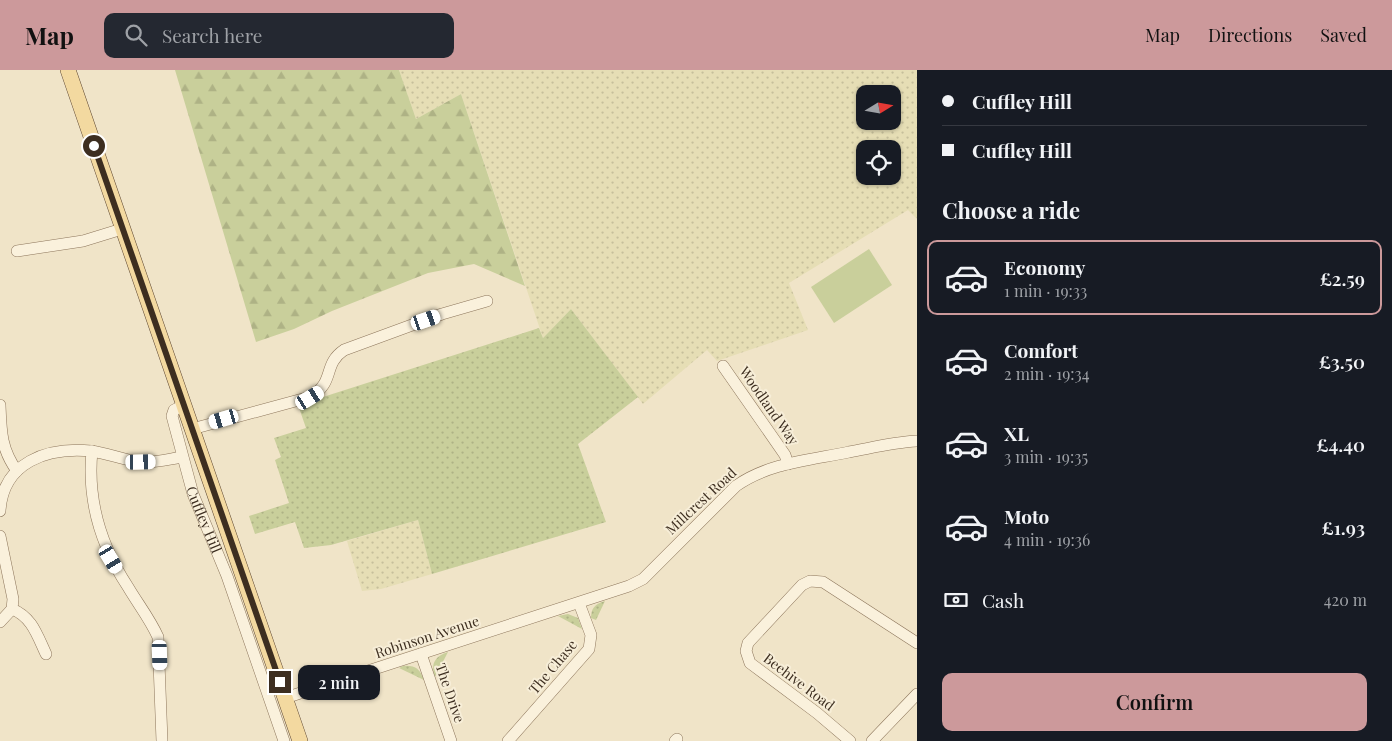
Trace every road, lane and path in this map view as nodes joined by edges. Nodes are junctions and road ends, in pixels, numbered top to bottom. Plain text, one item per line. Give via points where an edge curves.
1 (68, 70) edge
2 (122, 229) junction
3 (17, 251) dead end
4 (487, 301) dead end
5 (723, 366) dead end
6 (0, 405) edge
7 (184, 405) junction
8 (192, 429) junction
9 (917, 441) edge
10 (92, 451) junction
11 (182, 457) junction
12 (788, 464) junction
13 (17, 470) junction
14 (0, 511) edge
15 (0, 536) edge
16 (579, 603) junction
17 (12, 609) junction
18 (0, 622) edge
19 (256, 636) junction
20 (917, 643) edge
21 (46, 654) dead end
22 (421, 654) junction
23 (917, 694) edge
24 (285, 698) junction
25 (162, 741) edge
26 (284, 741) edge
27 (300, 741) edge
28 (451, 741) edge
29 (508, 741) edge
30 (850, 741) edge
31 (872, 741) edge

1 - 2 main road, Cuffley Hill
2 - 3 street via 83,241
2 - 7 main road, Cuffley Hill
4 - 8 street via 344,350 332,360 324,386 310,398
5 - 12 street, Woodland Way
6 - 13 street via 5,450
7 - 8 main road, Cuffley Hill
7 - 11 street, Cuffley Hill via 174,410 172,416
8 - 19 main road, Cuffley Hill
9 - 12 street, Millcrest Road
10 - 11 street via 141,462
10 - 13 street via 75,450 36,458
10 - 25 street via 91,488 103,542 158,637
11 - 19 street, Cuffley Hill via 193,494
12 - 16 street, Millcrest Road via 754,474 736,486 639,582
13 - 14 street via 5,486
15 - 17 street via 13,591
16 - 22 street, Robinson Avenue
16 - 29 street, The Chase via 591,635 589,649
17 - 18 street
17 - 21 street via 28,619
19 - 24 main road, Cuffley Hill
19 - 26 street, Cuffley Hill
20 - 30 street, Beehive Road via 824,582 814,580 802,585 748,643 746,651 750,663
22 - 24 street, Robinson Avenue
22 - 28 street, The Drive
23 - 31 street
24 - 27 main road, Cuffley Hill

